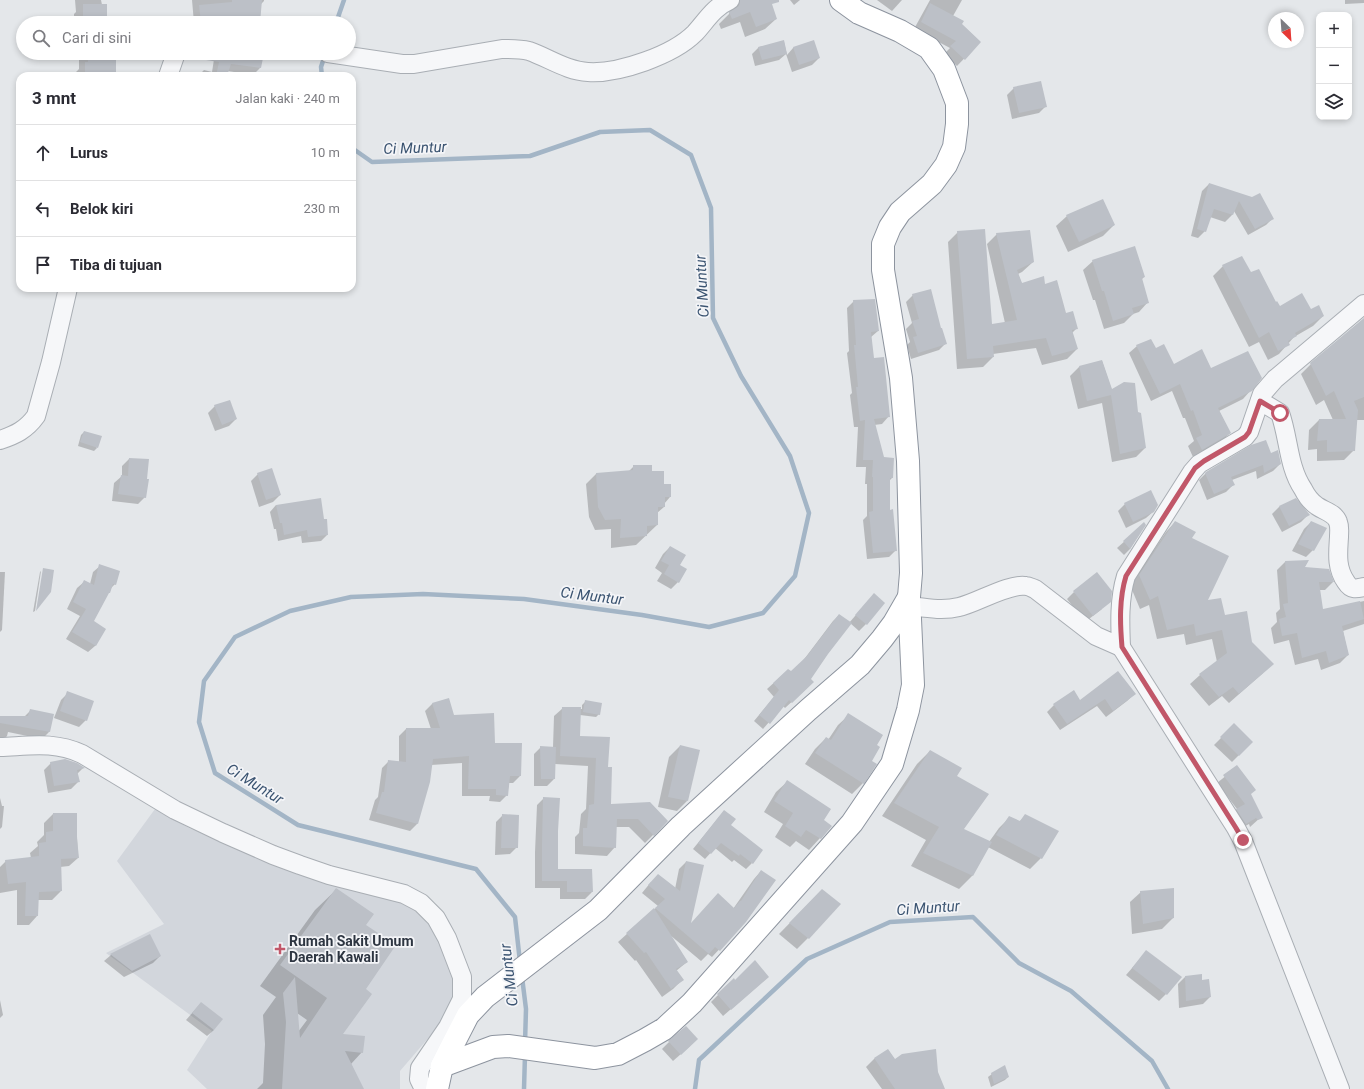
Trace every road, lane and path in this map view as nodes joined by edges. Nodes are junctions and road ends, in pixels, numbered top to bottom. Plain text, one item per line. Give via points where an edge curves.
1 (730, 0) edge
2 (841, 0) edge
3 (356, 57) edge
4 (174, 60) edge
5 (169, 72) edge
6 (67, 292) edge
7 (1364, 304) edge
8 (1260, 401) junction
9 (0, 440) edge
10 (1364, 587) edge
11 (909, 601) junction
12 (1122, 647) junction
13 (0, 748) edge
14 (442, 1066) junction
15 (424, 1089) edge
16 (438, 1089) edge
17 (1340, 1089) edge

1 - 3 street via 719,6 694,34 673,49 644,61 602,72 576,71 530,52 512,49 414,64
2 - 11 highway via 859,13 900,31 928,48 944,69 957,103 954,147 946,165 932,184 900,212 883,244 883,270 901,378 907,454 911,573
4 - 5 street
6 - 9 street via 36,416 24,430
7 - 8 street via 1274,379 1262,394
8 - 10 street via 1281,414 1296,477 1301,487 1316,505 1338,520 1338,563 1344,579 1353,588
8 - 12 street via 1245,437 1199,464 1192,472 1126,576 1122,590 1120,620
11 - 12 street via 943,609 957,608 1004,590 1026,586 1035,589 1096,636
11 - 14 highway via 860,665 681,826 598,910 485,997 468,1015
11 - 14 highway via 913,685 892,764 852,823 692,1004 664,1029 618,1054 595,1058 508,1046 493,1047
12 - 17 street via 1243,840
13 - 15 street via 46,745 71,749 174,810 273,855 329,875 404,894 421,903 436,918 444,931 462,977 462,999 448,1027 420,1068 419,1079
14 - 16 highway

